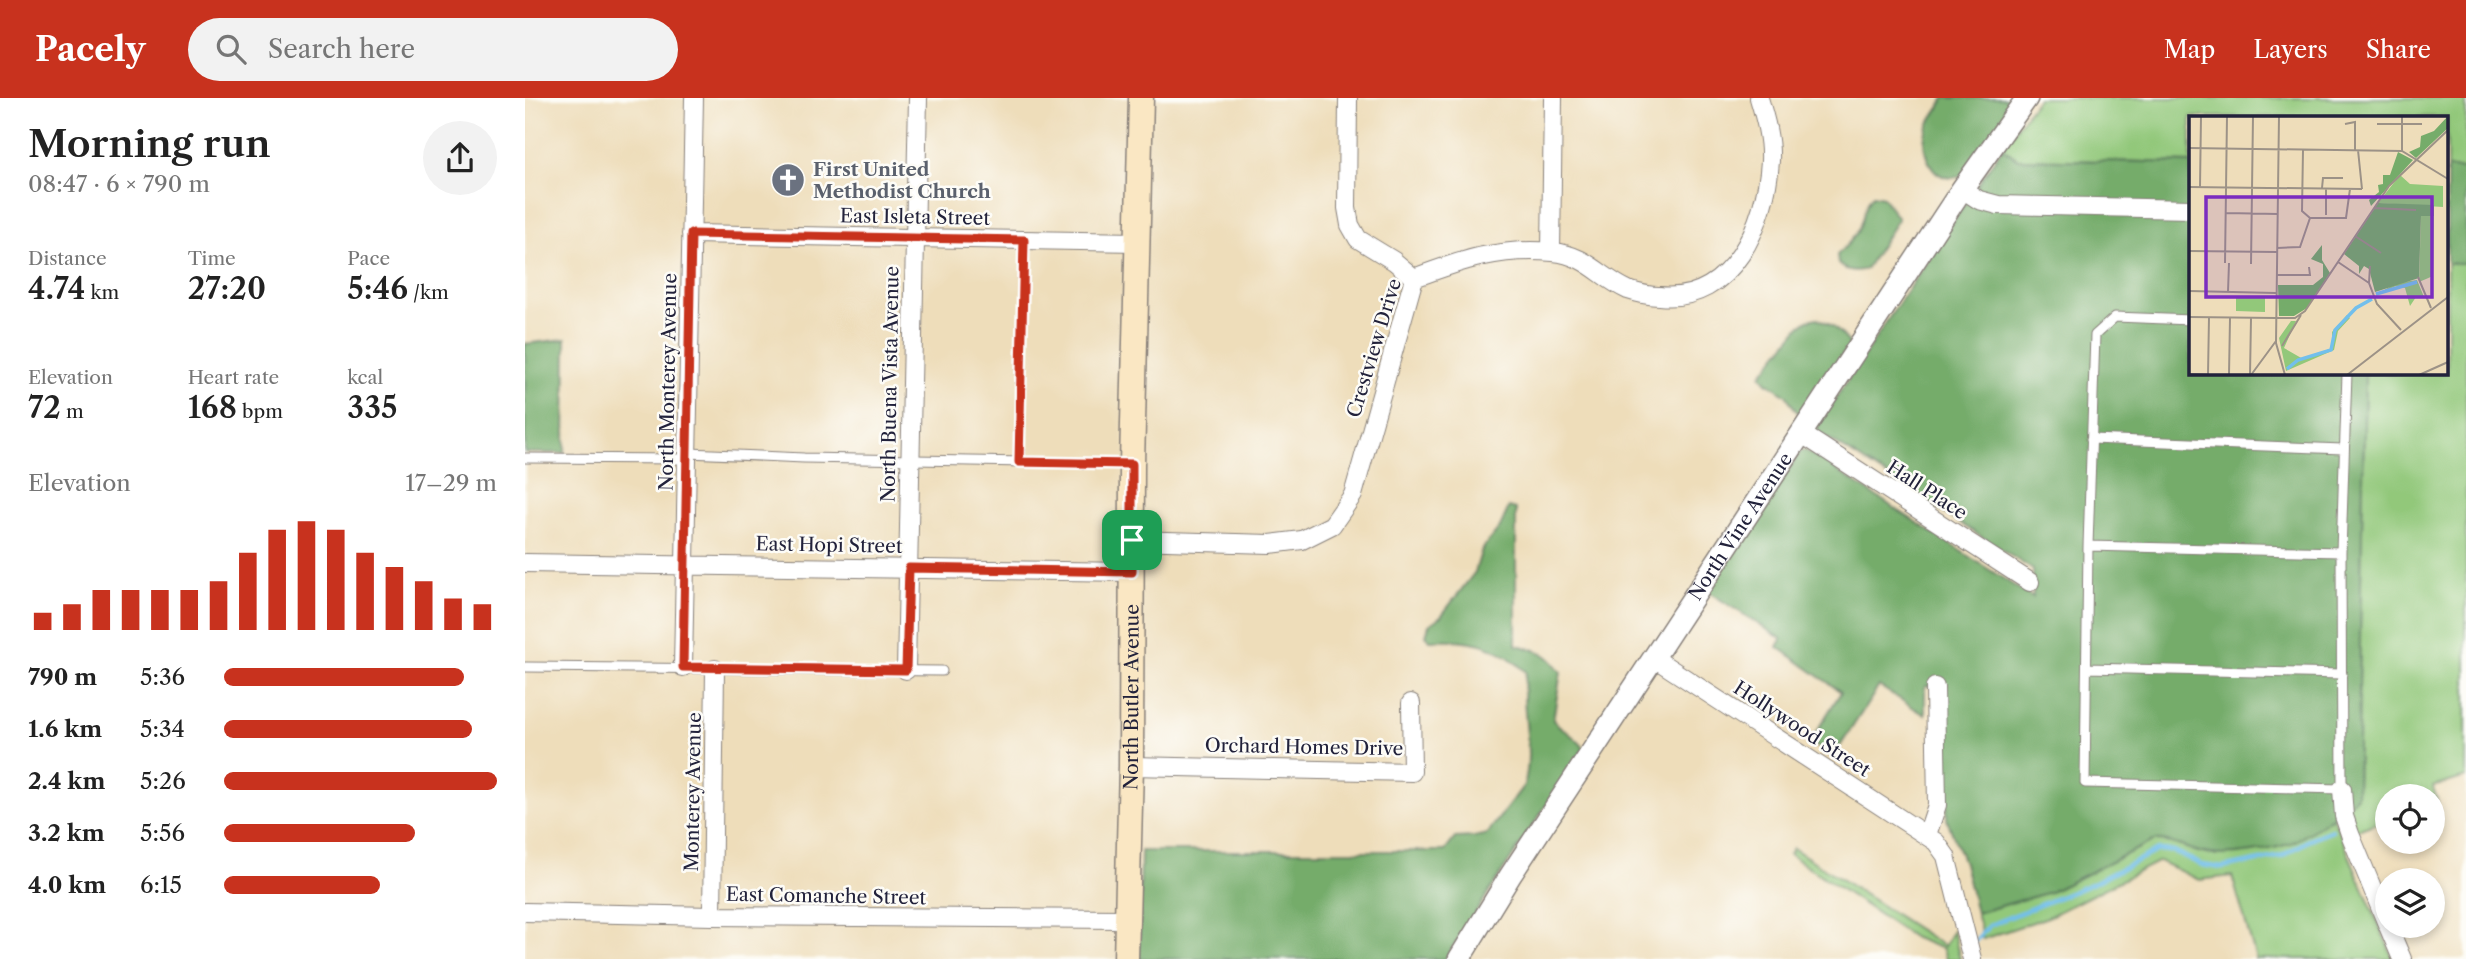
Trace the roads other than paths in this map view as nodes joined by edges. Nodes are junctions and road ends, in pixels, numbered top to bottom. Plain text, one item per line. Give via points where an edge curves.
1 (694, 98) edge
2 (918, 98) edge
3 (1141, 98) edge
4 (1348, 98) edge
5 (1553, 98) edge
6 (1759, 98) edge
7 (2027, 98) edge
8 (1962, 189) junction
9 (2189, 209) edge
10 (691, 234) junction
11 (914, 238) junction
12 (1024, 240) junction
13 (1137, 242) junction
14 (1551, 252) junction
15 (1414, 278) junction
16 (2189, 320) edge
17 (2347, 374) edge
18 (1802, 434) junction
19 (2091, 439) junction
20 (2343, 449) junction
21 (687, 456) junction
22 (525, 458) edge
23 (909, 460) junction
24 (1019, 462) junction
25 (1132, 464) junction
26 (1132, 540) junction
27 (2088, 546) junction
28 (2341, 552) junction
29 (525, 563) edge
30 (686, 564) junction
31 (909, 568) junction
32 (1132, 572) junction
33 (2030, 582) dead end
34 (1654, 658) junction
35 (525, 667) edge
36 (683, 667) junction
37 (2087, 668) junction
38 (715, 669) junction
39 (906, 670) junction
40 (942, 671) dead end
41 (2342, 674) junction
42 (1935, 687) dead end
43 (1411, 704) dead end
44 (1131, 766) junction
45 (2342, 789) junction
46 (1927, 835) junction
47 (2375, 895) edge
48 (525, 912) edge
49 (712, 916) junction
50 (1127, 919) junction
51 (2393, 938) edge
52 (1126, 959) edge
53 (1459, 959) edge
54 (1972, 959) edge
55 (2402, 959) edge

1 - 10 street, North Monterey Avenue
2 - 11 street, North Buena Vista Avenue
3 - 13 main road, North Butler Avenue
4 - 15 street via 1350,225 1358,239
5 - 14 street
6 - 14 street, Crestview Drive via 1769,142 1766,189 1749,241 1726,275 1700,292 1658,296 1628,289 1579,259
7 - 8 street, North Vine Avenue
8 - 9 street via 1998,205
8 - 18 street, North Vine Avenue
10 - 11 street, East Isleta Street
10 - 21 street, North Monterey Avenue
11 - 12 street, East Isleta Street
11 - 23 street, North Buena Vista Avenue
12 - 13 street, East Isleta Street
12 - 24 lane
13 - 25 main road, North Butler Avenue
14 - 15 street, Crestview Drive via 1486,254
15 - 26 street, Crestview Drive via 1353,495 1332,525 1302,540 1270,544
16 - 19 lane via 2115,317 2095,335
17 - 20 lane
18 - 33 street, Hall Place
18 - 34 street, North Vine Avenue
19 - 20 lane
19 - 27 lane
20 - 28 lane
21 - 22 lane
21 - 23 lane
21 - 30 street, North Monterey Avenue
23 - 24 lane
23 - 31 street, North Buena Vista Avenue
24 - 25 lane
25 - 26 main road, North Butler Avenue
26 - 32 main road, North Butler Avenue
27 - 28 lane
27 - 37 lane
28 - 41 lane
29 - 30 street, East Hopi Street
30 - 31 street, East Hopi Street
30 - 36 street, North Monterey Avenue
31 - 32 street, East Hopi Street
31 - 39 street, North Buena Vista Avenue
32 - 44 main road, North Butler Avenue
34 - 46 street, Hollywood Street
34 - 53 street, North Vine Avenue
35 - 36 lane
36 - 38 lane
37 - 41 lane
37 - 45 lane via 2085,783
38 - 39 lane
38 - 49 street, Monterey Avenue
39 - 40 lane
41 - 45 lane
42 - 46 street via 1937,805
43 - 44 street, Orchard Homes Drive via 1412,772
44 - 50 main road, North Butler Avenue
45 - 47 street via 2344,816
46 - 54 street, Hollywood Street via 1946,856
48 - 49 street, East Comanche Street
49 - 50 street, East Comanche Street
50 - 52 main road, North Butler Avenue
51 - 55 street

